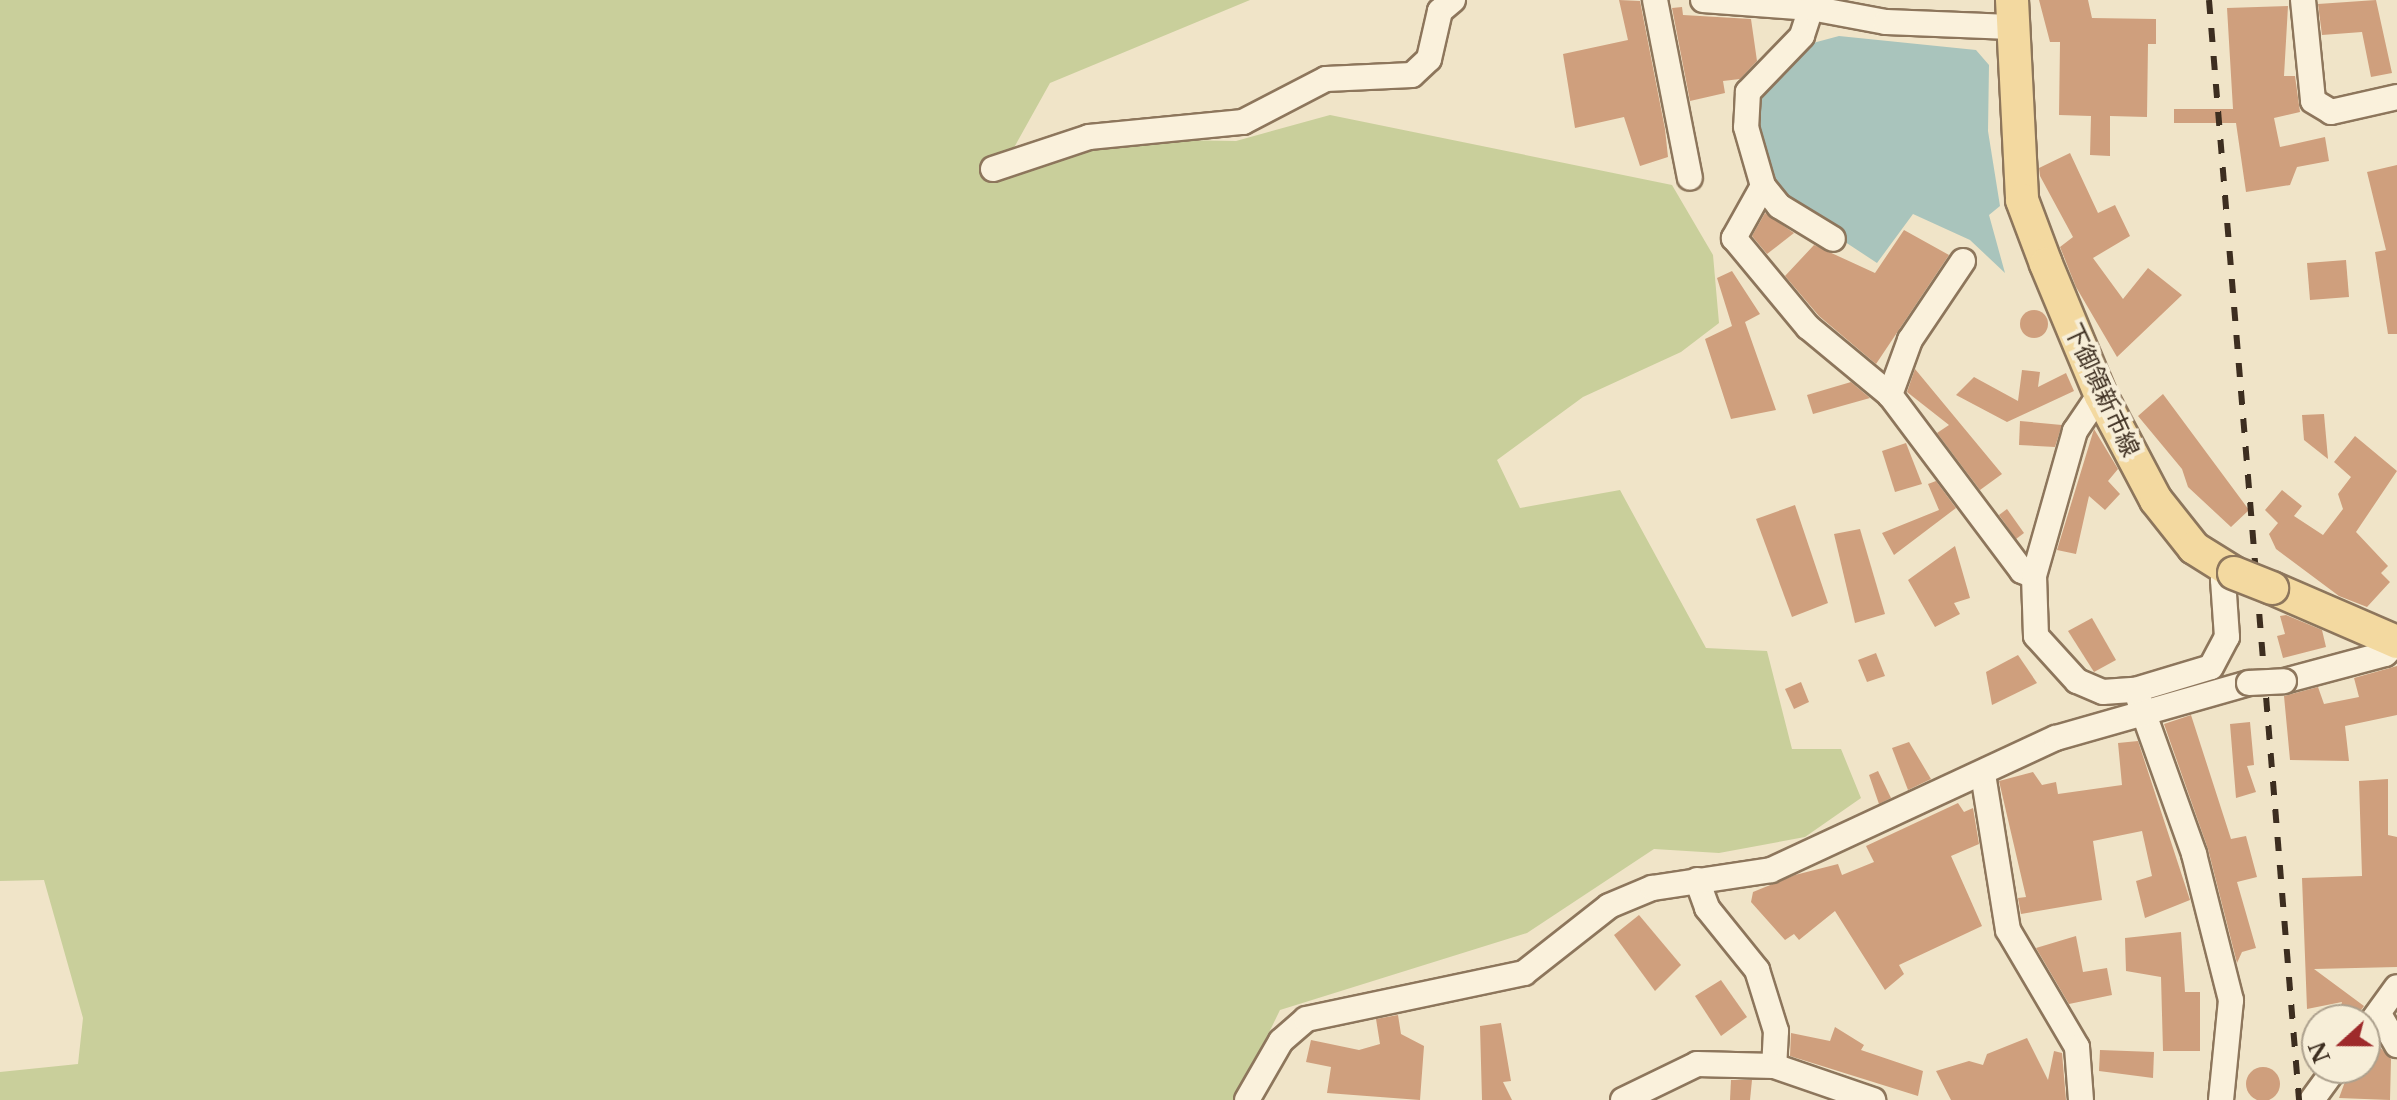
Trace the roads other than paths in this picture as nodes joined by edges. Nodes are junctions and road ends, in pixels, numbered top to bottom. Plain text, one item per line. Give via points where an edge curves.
1 (1453, 0) edge
2 (1655, 0) edge
3 (1703, 0) edge
4 (2303, 0) edge
5 (1806, 4) edge
6 (2012, 14) edge
7 (2397, 97) edge
8 (993, 169) dead end
9 (1690, 178) dead end
10 (1763, 186) junction
11 (1833, 239) dead end
12 (1963, 261) dead end
13 (2100, 394) junction
14 (1890, 395) junction
15 (2232, 571) junction
16 (2034, 576) junction
17 (2397, 642) edge
18 (2140, 702) junction
19 (1983, 774) junction
20 (1697, 880) junction
21 (2397, 987) edge
22 (2381, 1010) edge
23 (2381, 1031) edge
24 (2397, 1045) edge
25 (1774, 1066) junction
26 (1247, 1100) edge
27 (1623, 1100) edge
28 (1873, 1100) edge
29 (2081, 1100) edge
30 (2221, 1100) edge

1 - 8 street via 1440,11 1429,59 1412,75 1326,79 1243,122 1089,137
2 - 9 street
3 - 5 street
4 - 7 street via 2313,101 2331,112
5 - 6 street via 1886,22
5 - 10 street via 1784,61 1748,92 1748,141
6 - 13 main road, 下御領新市線 via 2022,200
10 - 11 street via 1779,206
10 - 14 street via 1734,238 1808,327
12 - 14 street via 1910,340
13 - 15 main road, 下御領新市線 via 2156,500 2194,548
13 - 16 street via 2075,431
14 - 16 street via 2022,571
15 - 17 main road, 下御領新市線, bridge
15 - 18 street via 2223,580 2227,637 2211,667
16 - 18 street via 2036,636 2061,666 2103,692
17 - 18 street, bridge via 2385,654 2284,681
18 - 19 street
18 - 30 street via 2194,854 2231,1000
19 - 20 street via 1771,870
19 - 29 street via 2008,930 2077,1047
20 - 25 street via 1707,908 1757,970 1776,1031
20 - 26 street via 1652,888 1609,906 1524,973 1306,1019 1281,1041
21 - 22 street
23 - 24 street
25 - 27 street via 1697,1064
25 - 28 street

